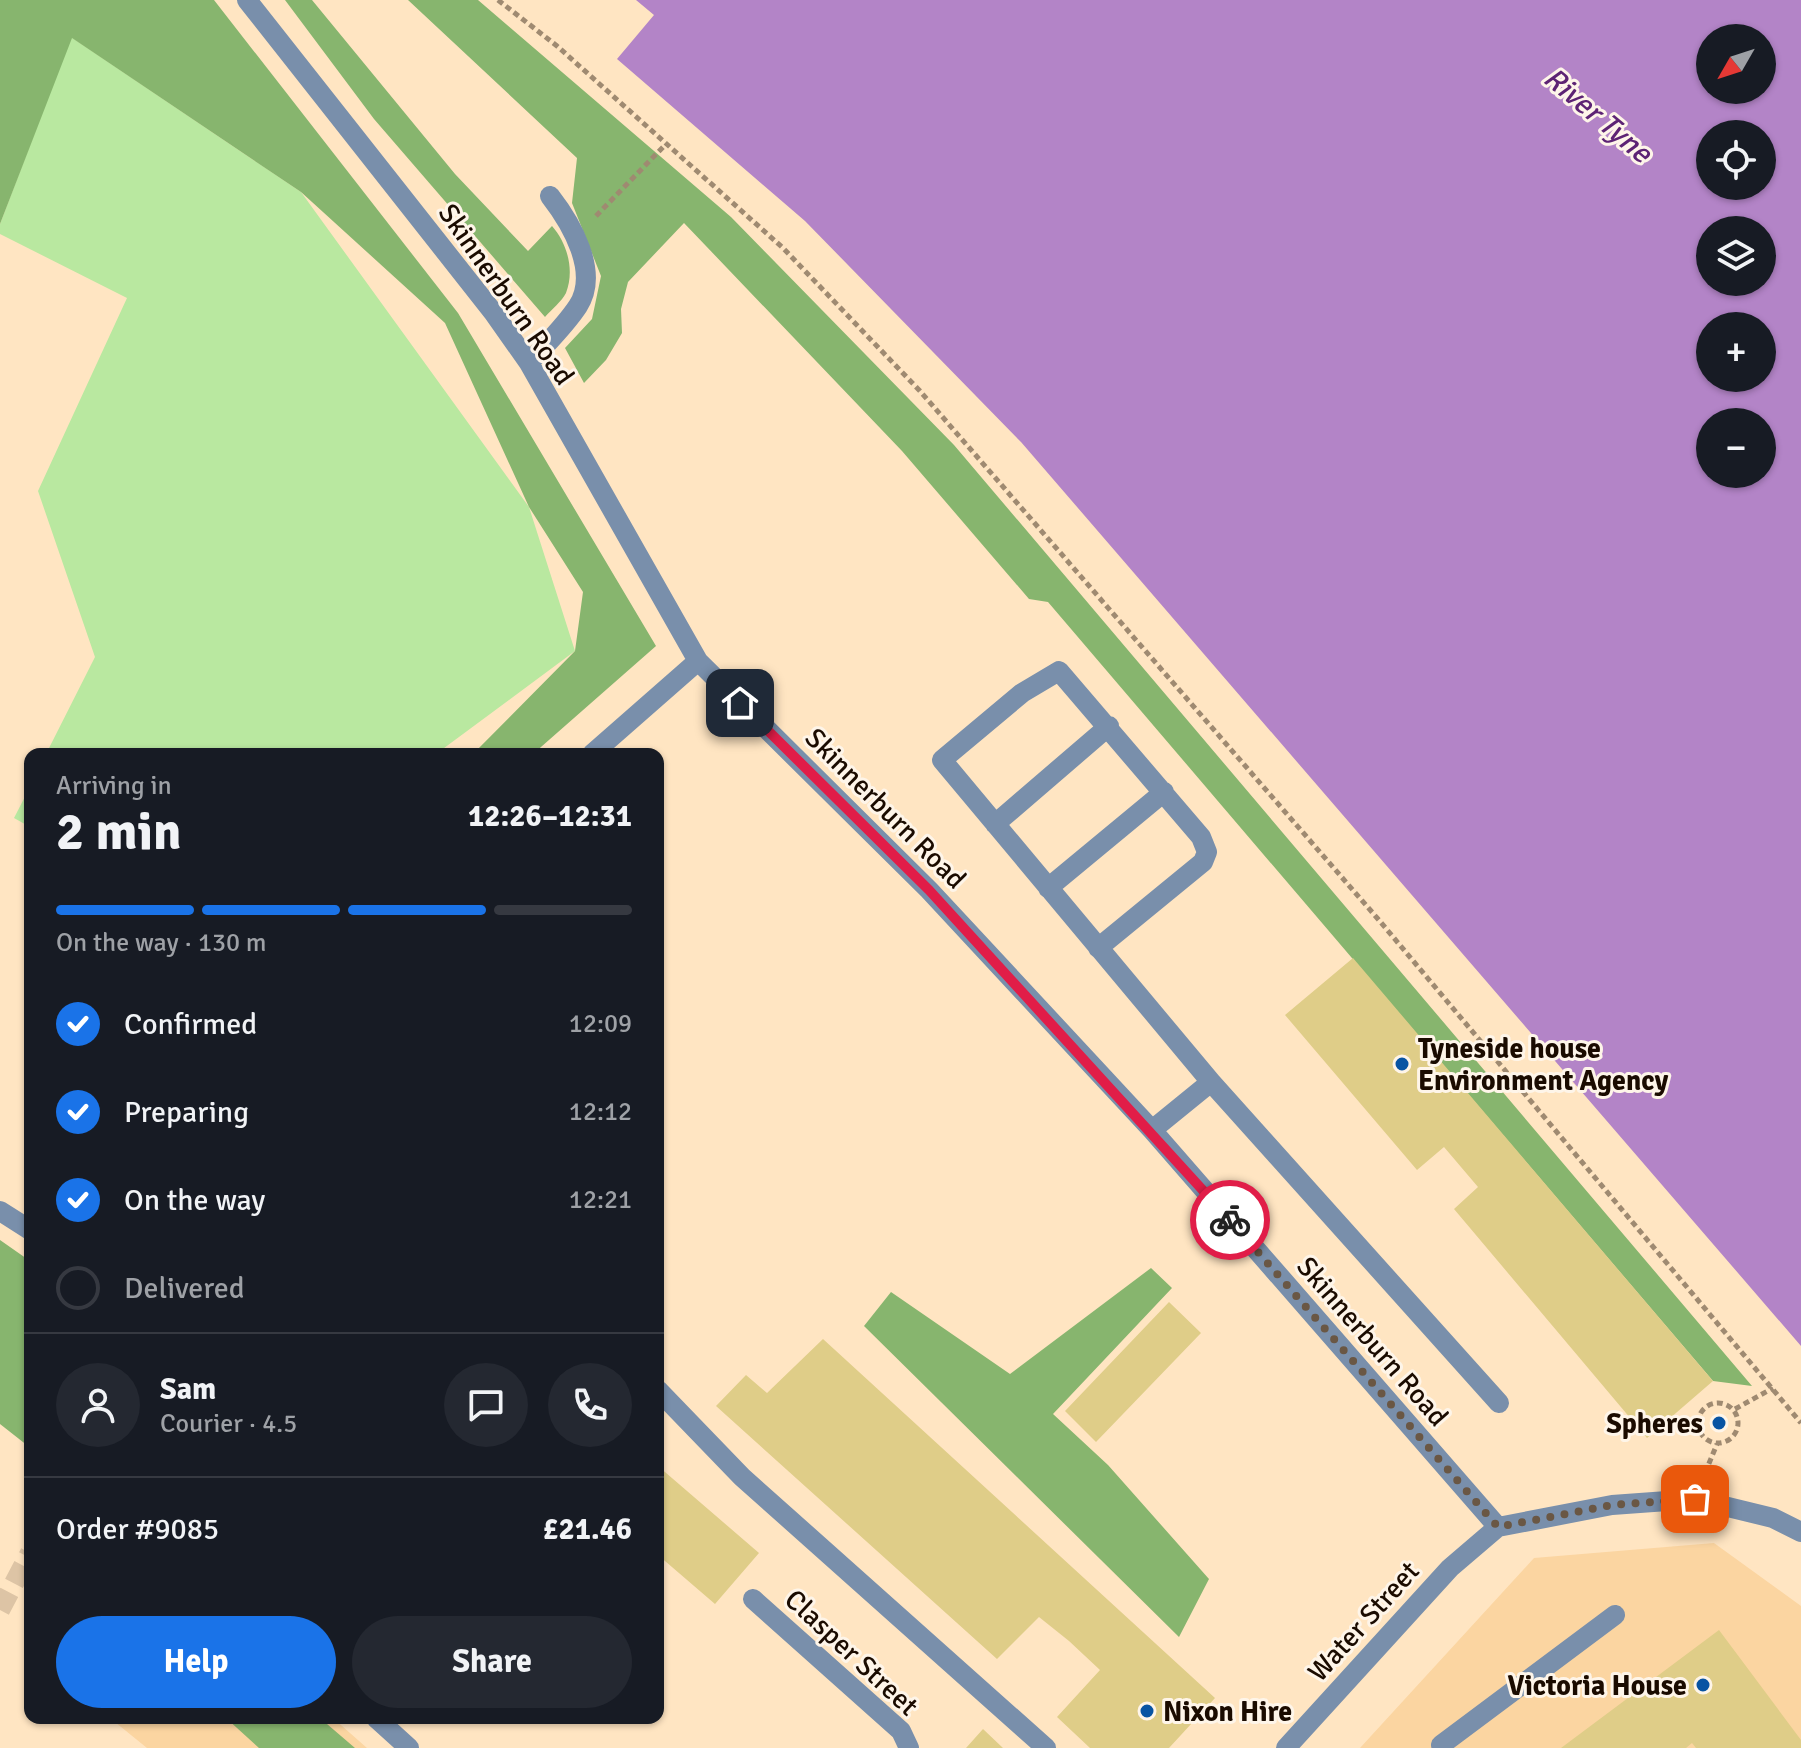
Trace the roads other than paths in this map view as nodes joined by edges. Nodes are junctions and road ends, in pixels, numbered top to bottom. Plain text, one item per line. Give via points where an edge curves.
1 (247, 0) edge
2 (550, 196) dead end
3 (529, 363) junction
4 (698, 661) junction
5 (1109, 726) junction
6 (599, 748) edge
7 (1164, 792) junction
8 (995, 824) junction
9 (1048, 888) junction
10 (1098, 948) junction
11 (1211, 1082) junction
12 (1152, 1130) junction
13 (0, 1211) edge
14 (24, 1226) edge
15 (664, 1396) edge
16 (1499, 1403) dead end
17 (1498, 1527) junction
18 (1801, 1532) edge
19 (753, 1599) dead end
20 (1615, 1615) dead end
21 (383, 1724) edge
22 (1440, 1747) edge
23 (409, 1748) edge
24 (909, 1748) edge
25 (1046, 1748) edge
26 (1286, 1748) edge

1 - 3 street, Skinnerburn Road
2 - 3 street via 566,217 586,268 580,303
3 - 4 street, Skinnerburn Road
4 - 6 street
4 - 12 street, Skinnerburn Road via 929,890
5 - 7 street
5 - 8 street
5 - 8 street via 1059,671 1022,693 942,760
7 - 9 street
7 - 10 street via 1201,837 1207,852 1203,862
8 - 9 street
9 - 10 street
10 - 11 street
11 - 12 street
11 - 16 street
12 - 17 street, Skinnerburn Road
13 - 14 street
15 - 25 street via 742,1477
17 - 18 street via 1612,1505 1695,1499 1773,1518
17 - 26 street, Water Street via 1450,1568
19 - 24 street, Clasper Street via 901,1731
20 - 22 street
21 - 23 street

